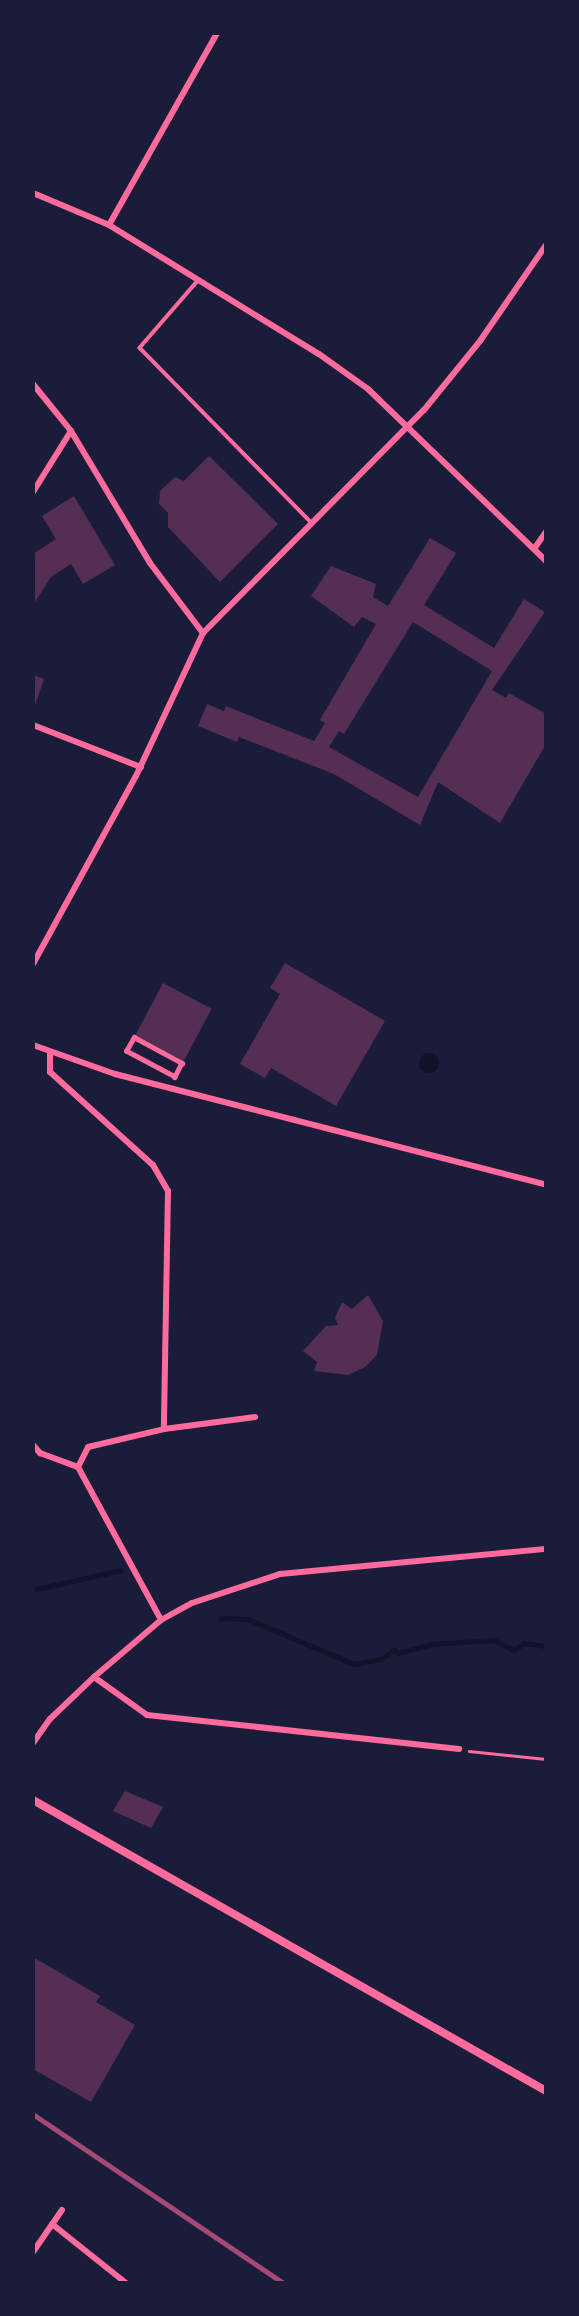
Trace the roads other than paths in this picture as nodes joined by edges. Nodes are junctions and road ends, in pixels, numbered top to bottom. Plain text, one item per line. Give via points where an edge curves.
1 (217, 33) edge
2 (33, 193) edge
3 (110, 225) junction
4 (546, 245) edge
5 (200, 279) junction
6 (33, 384) edge
7 (407, 426) junction
8 (71, 431) junction
9 (33, 492) edge
10 (312, 523) junction
11 (546, 533) edge
12 (534, 549) junction
13 (546, 561) edge
14 (203, 633) junction
15 (33, 725) edge
16 (141, 767) junction
17 (33, 964) edge
18 (33, 1045) edge
19 (50, 1052) junction
20 (183, 1063) joint
21 (546, 1185) edge
22 (256, 1418) dead end
23 (164, 1429) junction
24 (33, 1445) edge
25 (40, 1453) junction
26 (33, 1460) edge
27 (78, 1467) junction
28 (546, 1549) edge
29 (161, 1620) junction
30 (94, 1677) junction
31 (33, 1743) edge
32 (459, 1749) road end
33 (33, 1800) edge
34 (546, 2091) edge
35 (62, 2210) dead end
36 (52, 2224) junction
37 (33, 2252) edge
38 (126, 2283) edge

1 - 3 street
2 - 3 street
3 - 5 street
4 - 7 street via 480,341
5 - 7 street via 319,354
5 - 10 lane via 140,348
6 - 8 street
7 - 10 street
7 - 12 street
8 - 9 street
8 - 14 street via 121,517
10 - 14 street
11 - 12 street
12 - 13 street
14 - 16 street
15 - 16 street
16 - 17 street
18 - 19 street
19 - 21 street via 115,1074
19 - 23 street via 50,1072 153,1165 168,1191
20 - 20 street via 175,1077 126,1051 134,1037
22 - 23 street
23 - 27 street via 88,1447
24 - 25 street
25 - 26 street
25 - 27 street
27 - 29 street
28 - 29 street via 280,1574 191,1603
29 - 30 street
30 - 31 street via 50,1719
30 - 32 street via 148,1715
33 - 34 street
35 - 36 street
36 - 37 street
36 - 38 street

